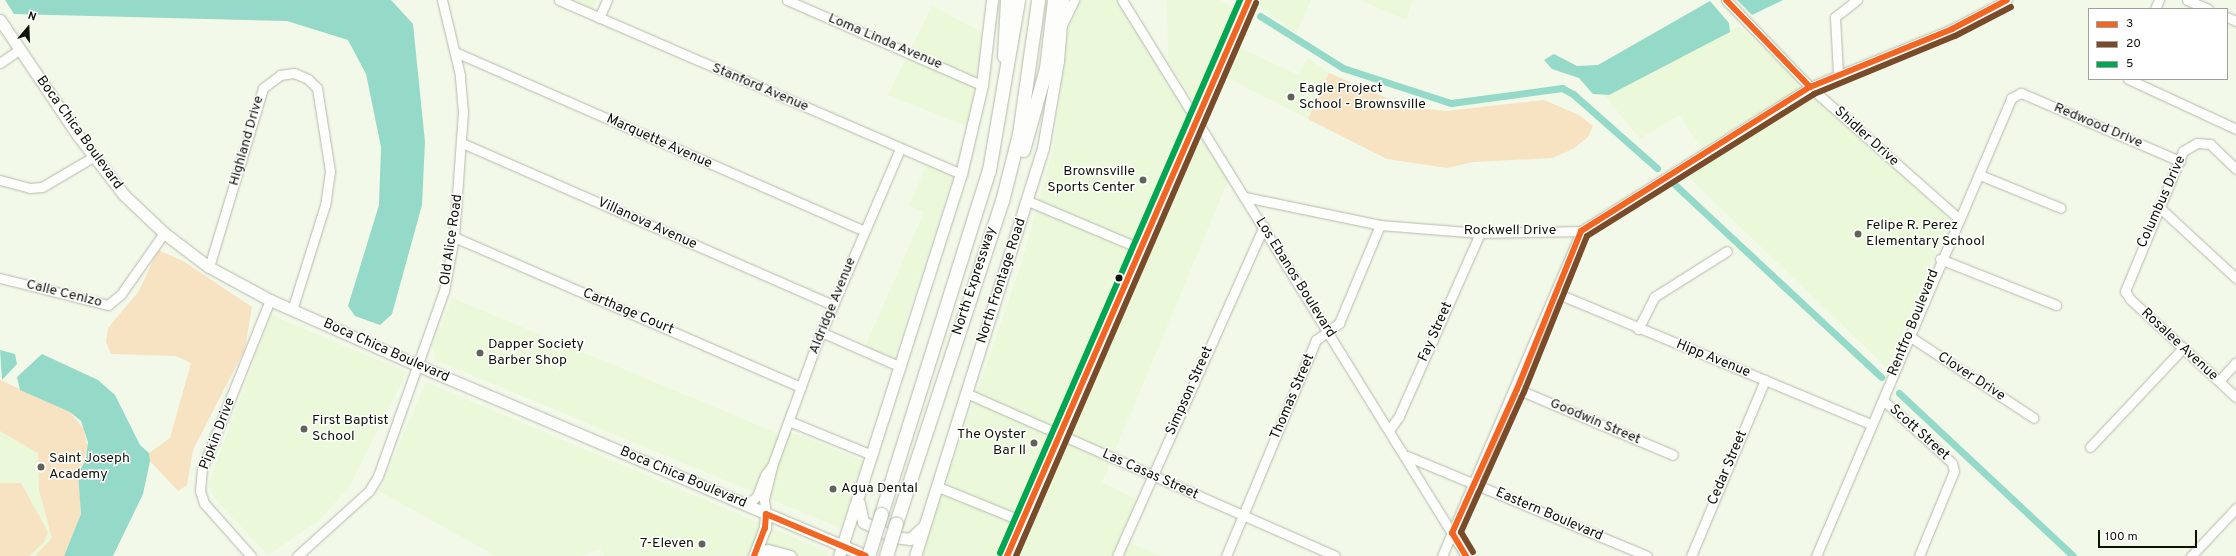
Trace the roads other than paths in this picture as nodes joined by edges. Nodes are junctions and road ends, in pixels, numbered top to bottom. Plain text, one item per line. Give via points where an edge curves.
1 (442, 0) edge
2 (559, 0) edge
3 (607, 0) edge
4 (787, 0) edge
5 (992, 0) edge
6 (1007, 0) edge
7 (1018, 0) edge
8 (1038, 0) edge
9 (1054, 0) edge
10 (1063, 0) edge
11 (1074, 0) edge
12 (1122, 0) edge
13 (1249, 0) edge
14 (1726, 0) edge
15 (1857, 0) edge
16 (2007, 0) edge
17 (2187, 0) edge
18 (2206, 8) edge
19 (599, 18) junction
20 (0, 20) edge
21 (1062, 26) junction
22 (20, 49) junction
23 (454, 52) junction
24 (0, 63) edge
25 (1838, 73) junction
26 (2130, 80) edge
27 (982, 85) junction
28 (1810, 87) junction
29 (2016, 93) joint
30 (1197, 121) junction
31 (2236, 129) edge
32 (997, 134) junction
33 (462, 143) junction
34 (900, 148) junction
35 (93, 157) junction
36 (2180, 161) junction
37 (2236, 169) edge
38 (961, 174) junction
39 (1980, 176) junction
40 (0, 180) edge
41 (1244, 197) junction
42 (1028, 201) junction
43 (2061, 208) dead end
44 (2159, 208) junction
45 (1959, 219) junction
46 (1380, 225) junction
47 (1264, 226) junction
48 (864, 231) junction
49 (1581, 231) junction
50 (1480, 233) junction
51 (164, 234) junction
52 (454, 237) junction
53 (1139, 248) junction
54 (1727, 251) dead end
55 (1940, 259) junction
56 (980, 266) junction
57 (209, 267) junction
58 (0, 278) edge
59 (2236, 278) edge
60 (2125, 291) joint
61 (1556, 293) junction
62 (270, 300) junction
63 (833, 305) junction
64 (2056, 305) dead end
65 (292, 310) junction
66 (1638, 329) junction
67 (1328, 331) junction
68 (821, 332) junction
69 (1909, 336) junction
70 (2183, 348) junction
71 (2236, 362) edge
72 (419, 366) junction
73 (901, 367) junction
74 (1765, 380) junction
75 (2219, 381) junction
76 (801, 387) junction
77 (1516, 389) junction
78 (966, 393) junction
79 (2236, 397) edge
80 (1883, 400) junction
81 (2034, 418) dead end
82 (789, 421) junction
83 (1871, 424) junction
84 (1389, 430) junction
85 (1060, 435) junction
86 (2090, 447) dead end
87 (872, 455) junction
88 (1673, 455) dead end
89 (1407, 456) junction
90 (772, 466) junction
91 (1152, 477) junction
92 (1474, 484) junction
93 (936, 486) junction
94 (860, 494) junction
95 (746, 505) junction
96 (2236, 508) edge
97 (766, 514) junction
98 (1243, 516) junction
99 (1022, 522) junction
100 (924, 525) junction
101 (1452, 533) junction
102 (840, 551) edge
103 (756, 554) edge
104 (251, 556) edge
105 (297, 556) edge
106 (790, 556) edge
107 (867, 556) edge
108 (886, 556) edge
109 (915, 556) edge
110 (1007, 556) edge
111 (1117, 556) edge
112 (1226, 556) edge
113 (1335, 556) edge
114 (1442, 556) edge
115 (1466, 556) edge
116 (1647, 556) edge
117 (1691, 556) edge
118 (1816, 556) edge
119 (1919, 556) edge
120 (2191, 556) edge

1 - 23 street, Old Alice Road
2 - 19 street, Stanford Avenue
3 - 19 street
4 - 27 street, Loma Linda Avenue
5 - 27 main road
6 - 32 highway
7 - 32 highway, North Expressway
8 - 56 highway, North Expressway via 1019,134
9 - 56 highway via 1046,68 1034,121
10 - 21 main road, North Frontage Road
11 - 21 street
12 - 30 street, Los Ebanos Boulevard
13 - 30 main road
14 - 28 street, Shidler Drive
15 - 25 street via 1835,16
16 - 25 street via 1952,29
17 - 18 street
19 - 34 street, Stanford Avenue
20 - 22 main road, Boca Chica Boulevard
21 - 42 main road, North Frontage Road via 1043,148
22 - 24 street
22 - 35 main road, Boca Chica Boulevard
23 - 33 street, Old Alice Road via 463,97
23 - 48 street, Marquette Avenue
25 - 28 street
26 - 31 street
27 - 38 main road
28 - 45 street, Shidler Drive
28 - 49 street
29 - 36 street, Redwood Drive
29 - 39 street, Rentfro Boulevard via 2011,98
30 - 41 street, Los Ebanos Boulevard
30 - 53 main road
32 - 107 highway, North Expressway, bridge
33 - 52 street, Old Alice Road
33 - 63 street, Villanova Avenue
34 - 38 street, Stanford Avenue
34 - 48 street, Aldridge Avenue
35 - 40 street via 42,187 30,188
35 - 51 main road, Boca Chica Boulevard via 124,195
36 - 37 street, Columbus Drive via 2184,151 2197,143 2210,144
36 - 44 street, Columbus Drive
38 - 73 main road
39 - 43 street
39 - 45 street, Rentfro Boulevard
41 - 46 street, Rockwell Drive
41 - 47 street, Los Ebanos Boulevard
42 - 53 street
42 - 78 main road, North Frontage Road
44 - 59 street
44 - 60 street, Columbus Drive
45 - 55 street, Rentfro Boulevard
46 - 50 street, Rockwell Drive
46 - 67 street, Thomas Street via 1339,323
47 - 67 street, Los Ebanos Boulevard
47 - 91 street, Simpson Street
48 - 63 street, Aldridge Avenue
49 - 50 street, Rockwell Drive
49 - 61 street
50 - 84 street, Fay Street via 1399,416
51 - 57 main road, Boca Chica Boulevard
51 - 58 street, Calle Cenizo via 121,294 108,305
52 - 72 street, Old Alice Road via 444,291
52 - 76 street, Carthage Court
53 - 85 main road
54 - 66 street via 1654,296
55 - 64 street
55 - 69 street, Rentfro Boulevard
56 - 108 highway, North Expressway, bridge
57 - 62 main road, Boca Chica Boulevard
57 - 65 street, Highland Drive via 263,88 280,75 294,73 308,79 317,88 330,171 325,205
60 - 70 street, Rosalee Avenue via 2130,299
61 - 66 street, Hipp Avenue
61 - 77 street
62 - 65 main road, Boca Chica Boulevard
62 - 104 street, Pipkin Drive via 202,470 200,491 204,503
63 - 68 street, Aldridge Avenue
65 - 72 main road, Boca Chica Boulevard
66 - 74 street, Hipp Avenue
67 - 84 street, Los Ebanos Boulevard
67 - 98 street, Thomas Street via 1316,340
68 - 73 street
68 - 76 street, Aldridge Avenue
69 - 80 street, Rentfro Boulevard
69 - 81 street, Clover Drive
70 - 75 street, Rosalee Avenue
70 - 86 street
71 - 75 street
72 - 95 main road, Boca Chica Boulevard
72 - 105 street, Old Alice Road via 369,491
73 - 87 main road
74 - 83 street, Hipp Avenue
74 - 117 street, Cedar Street
75 - 79 street, Rosalee Avenue
76 - 82 street, Aldridge Avenue
77 - 88 street, Goodwin Street
77 - 92 street
78 - 85 street, Las Casas Street
78 - 93 main road, North Frontage Road
80 - 83 street, Rentfro Boulevard
80 - 119 street, Scott Street via 1952,463 1954,470
82 - 87 street
82 - 90 street, Aldridge Avenue
83 - 118 street, Rentfro Boulevard
84 - 89 street, Los Ebanos Boulevard
85 - 91 street, Las Casas Street
85 - 99 main road
87 - 94 main road
89 - 92 street, Eastern Boulevard
89 - 101 street, Los Ebanos Boulevard
90 - 95 street, Aldridge Avenue via 765,475 758,496
90 - 97 street, Aldridge Avenue via 764,499
91 - 98 street, Las Casas Street
91 - 111 street, Simpson Street
92 - 101 street
92 - 116 street, Eastern Boulevard
93 - 99 street
93 - 100 main road, North Frontage Road
94 - 100 main road via 860,517 873,529 910,539
94 - 102 main road
95 - 97 main road, Boca Chica Boulevard
96 - 120 street
97 - 102 main road, Boca Chica Boulevard
97 - 103 main road
98 - 112 street, Thomas Street
98 - 113 street, Las Casas Street
99 - 110 main road
100 - 109 main road, North Frontage Road
101 - 114 street
101 - 115 street, Los Ebanos Boulevard
102 - 107 main road, Boca Chica Boulevard
103 - 106 main road via 768,550

